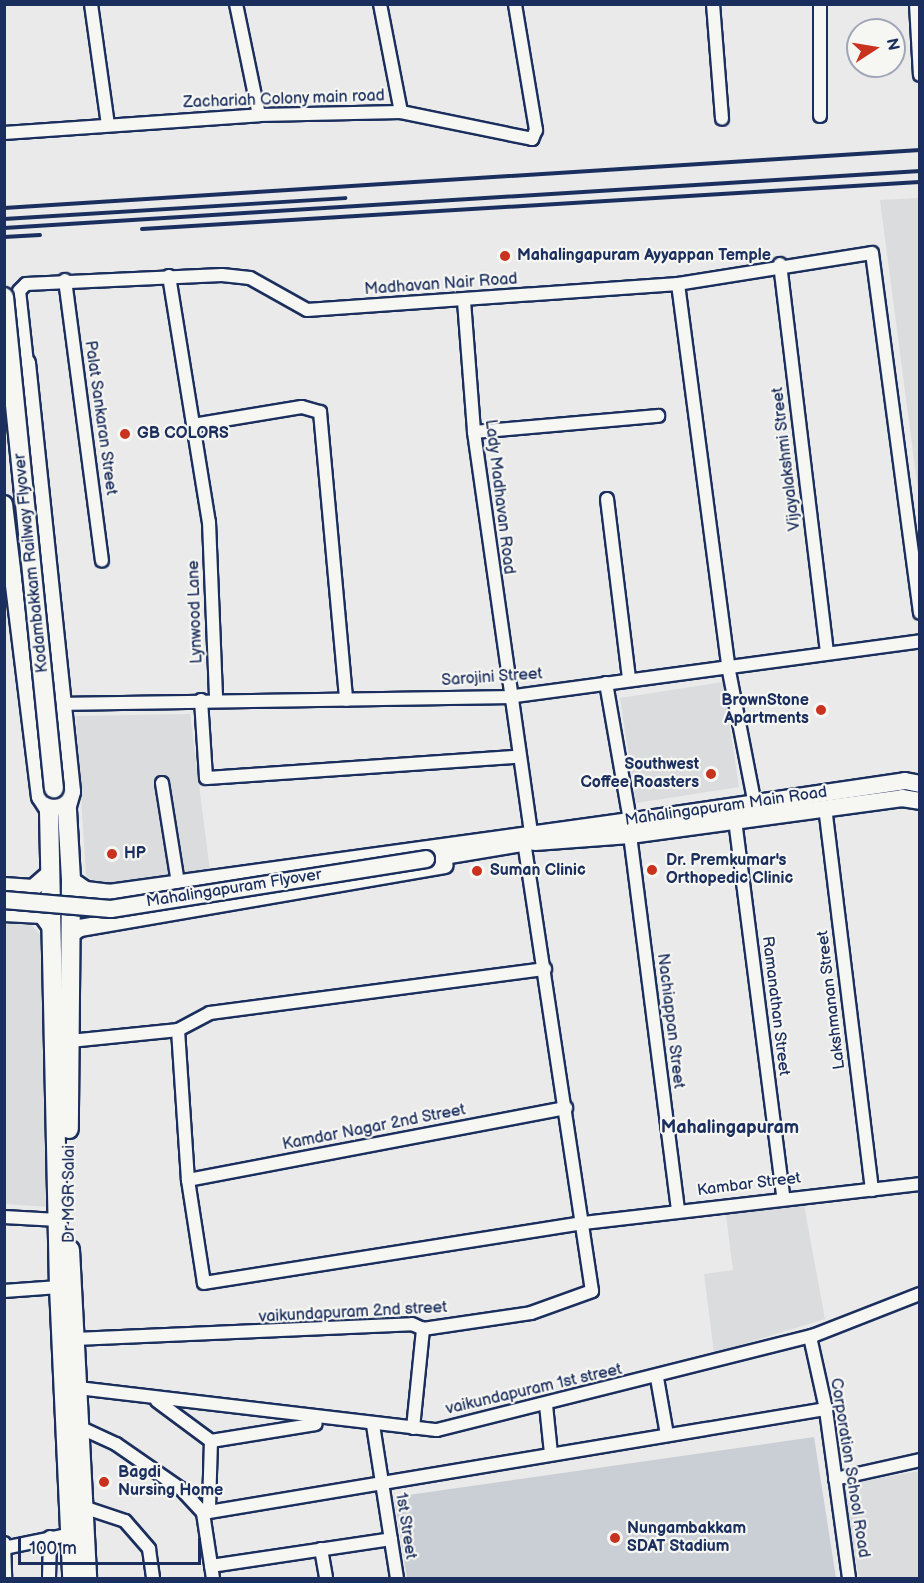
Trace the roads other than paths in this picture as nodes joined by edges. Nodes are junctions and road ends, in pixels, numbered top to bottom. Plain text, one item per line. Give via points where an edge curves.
1 (91, 4) edge
2 (237, 4) edge
3 (381, 4) edge
4 (515, 4) edge
5 (713, 4) edge
6 (820, 4) edge
7 (916, 4) edge
8 (920, 75) edge
9 (401, 112) junction
10 (259, 114) junction
11 (820, 116) dead end
12 (722, 119) dead end
13 (108, 125) junction
14 (4, 133) edge
15 (780, 264) junction
16 (169, 276) junction
17 (65, 280) junction
18 (678, 284) junction
19 (4, 297) edge
20 (464, 301) junction
21 (27, 363) junction
22 (4, 366) edge
23 (658, 416) dead end
24 (193, 425) junction
25 (34, 429) junction
26 (474, 432) junction
27 (4, 433) edge
28 (40, 495) junction
29 (607, 499) dead end
30 (4, 502) edge
31 (102, 561) dead end
32 (11, 602) edge
33 (920, 613) edge
34 (920, 641) edge
35 (827, 650) junction
36 (728, 666) junction
37 (629, 679) junction
38 (606, 683) junction
39 (508, 697) junction
40 (201, 700) junction
41 (216, 700) junction
42 (346, 700) junction
43 (62, 704) junction
44 (518, 757) junction
45 (162, 783) dead end
46 (920, 784) edge
47 (56, 800) junction
48 (920, 801) edge
49 (825, 807) junction
50 (756, 810) junction
51 (735, 820) junction
52 (630, 828) junction
53 (530, 839) junction
54 (464, 852) junction
55 (50, 873) junction
56 (71, 880) junction
57 (178, 883) junction
58 (4, 886) edge
59 (4, 900) edge
60 (4, 913) edge
61 (52, 929) junction
62 (71, 934) junction
63 (544, 969) junction
64 (178, 1030) junction
65 (70, 1041) junction
66 (566, 1108) junction
67 (188, 1180) junction
68 (920, 1184) edge
69 (872, 1190) junction
70 (783, 1197) junction
71 (678, 1211) junction
72 (4, 1217) edge
73 (58, 1220) junction
74 (583, 1223) junction
75 (58, 1287) junction
76 (4, 1291) edge
77 (592, 1291) joint
78 (920, 1294) edge
79 (423, 1329) junction
80 (814, 1335) junction
81 (75, 1339) junction
82 (657, 1378) junction
83 (78, 1388) junction
84 (156, 1400) junction
85 (546, 1405) junction
86 (826, 1409) junction
87 (332, 1422) junction
88 (373, 1425) junction
89 (79, 1427) junction
90 (412, 1428) junction
91 (667, 1435) junction
92 (211, 1441) junction
93 (551, 1453) junction
94 (920, 1460) edge
95 (381, 1479) junction
96 (835, 1479) junction
97 (83, 1507) junction
98 (206, 1510) junction
99 (78, 1533) junction
100 (50, 1536) junction
101 (391, 1539) junction
102 (5, 1547) edge
103 (321, 1549) junction
104 (212, 1572) edge
105 (5, 1578) edge
106 (49, 1578) edge
107 (72, 1578) edge
108 (87, 1578) edge
109 (153, 1578) edge
110 (326, 1578) edge
111 (397, 1578) edge
112 (849, 1578) edge

1 - 13 street
2 - 10 street
3 - 9 street
4 - 9 street, Zachariah Colony main road via 536,130 532,140
5 - 12 street
6 - 11 street
7 - 8 street
9 - 10 street, Zachariah Colony main road
10 - 13 street, Zachariah Colony main road
13 - 14 street, Zachariah Colony main road
15 - 18 street, Madhavan Nair Road
15 - 33 street, Madhavan Nair Road via 872,253
15 - 35 street, Vijayalakshmi Street
16 - 17 street, Madhavan Nair Road
16 - 20 street, Madhavan Nair Road via 250,278 307,310
16 - 24 street, Lynwood Lane
17 - 21 street, Madhavan Nair Road via 20,286
17 - 31 street, Palat Sankaran Street
18 - 20 street, Madhavan Nair Road
18 - 36 street
19 - 47 main road, Kodambakkam Railway Flyover, bridge
20 - 26 street, Lady Madhavan Road
21 - 22 main road
21 - 25 main road
23 - 26 street
24 - 41 street, Lynwood Lane via 209,522
24 - 42 street via 302,407 320,412
25 - 27 main road
25 - 28 main road
26 - 39 street, Lady Madhavan Road
28 - 30 main road
28 - 43 main road
29 - 37 street
30 - 32 main road
32 - 47 main road via 40,797
34 - 35 street, Sarojini Street
35 - 36 street, Sarojini Street
36 - 37 street, Sarojini Street
36 - 50 street
37 - 38 street, Sarojini Street
38 - 39 street, Sarojini Street
38 - 52 street, Nachiappan Street
39 - 42 street, Sarojini Street
39 - 44 street, Lady Madhavan Road
40 - 41 street, Sarojini Street
40 - 43 street, Sarojini Street
40 - 44 street via 206,778
41 - 42 street, Sarojini Street
43 - 47 main road via 72,792
44 - 53 street, Lady Madhavan Road
45 - 57 street
46 - 50 main road, Mahalingapuram Main Road
47 - 55 main road, Dr MGR Salai
47 - 56 main road, Dr MGR Salai
48 - 49 main road, Mahalingapuram Main Road
49 - 50 main road, Mahalingapuram Main Road
49 - 69 street, Lakshmanan Street
50 - 51 main road, Mahalingapuram Main Road
50 - 52 main road, Mahalingapuram Main Road
51 - 52 main road, Mahalingapuram Main Road
51 - 70 street, Ramanathan Street
52 - 53 main road, Mahalingapuram Main Road
52 - 71 street, Nachiappan Street
53 - 54 main road, Mahalingapuram Main Road
53 - 57 main road
53 - 63 street, Lady Madhavan Road
54 - 59 main road, Mahalingapuram Flyover, bridge via 111,909
54 - 62 main road via 443,866 80,928
55 - 58 main road via 33,888
55 - 61 main road, Dr MGR Salai
56 - 57 main road via 86,890 109,893
56 - 62 main road, Dr MGR Salai
60 - 61 main road via 42,915
61 - 73 main road, Dr MGR Salai
62 - 65 main road, Dr MGR Salai
63 - 64 street via 210,1012
63 - 66 street, Lady Madhavan Road
64 - 65 street
64 - 67 street
65 - 81 main road, Dr MGR Salai
66 - 67 street, Kamdar Nagar 2nd Street
66 - 74 street, Lady Madhavan Road
67 - 74 street, Kambar Street via 204,1283
68 - 69 street, Kambar Street
69 - 70 street, Kambar Street
70 - 71 street, Kambar Street
71 - 74 street, Kambar Street
72 - 73 street
73 - 75 main road, Dr MGR Salai
74 - 77 street, Lady Madhavan Road
75 - 76 street
75 - 99 main road, Dr MGR Salai
77 - 79 street, vaikundapuram 2nd street via 531,1313
78 - 80 street
79 - 81 street, vaikundapuram 2nd street via 412,1324
79 - 90 street
80 - 82 street, vaikundapuram 1st street
80 - 86 street, Corporation School Road via 810,1337
81 - 83 main road, Dr MGR Salai
82 - 85 street, vaikundapuram 1st street
82 - 91 street
83 - 84 street, vaikundapuram 1st street
83 - 89 main road, Dr MGR Salai
84 - 87 street, vaikundapuram 1st street
84 - 92 street
85 - 90 street, vaikundapuram 1st street via 437,1430
85 - 93 street
86 - 91 street
86 - 96 street, Corporation School Road
87 - 88 street, vaikundapuram 1st street
87 - 92 street
88 - 90 street, vaikundapuram 1st street
88 - 95 street, 1st Street
89 - 97 main road, Dr MGR Salai
89 - 98 street via 135,1457
91 - 93 street
92 - 98 street
93 - 95 street
94 - 96 street
95 - 98 street
95 - 101 street, 1st Street
96 - 112 street, Corporation School Road
97 - 99 main road, Dr MGR Salai
97 - 109 street via 125,1521 148,1549
98 - 104 street
99 - 100 street
99 - 107 main road, Dr MGR Salai
99 - 108 main road, Dr MGR Salai
100 - 102 street
100 - 106 street
101 - 103 street
101 - 111 street, 1st Street
102 - 105 street
103 - 104 street
103 - 110 street

